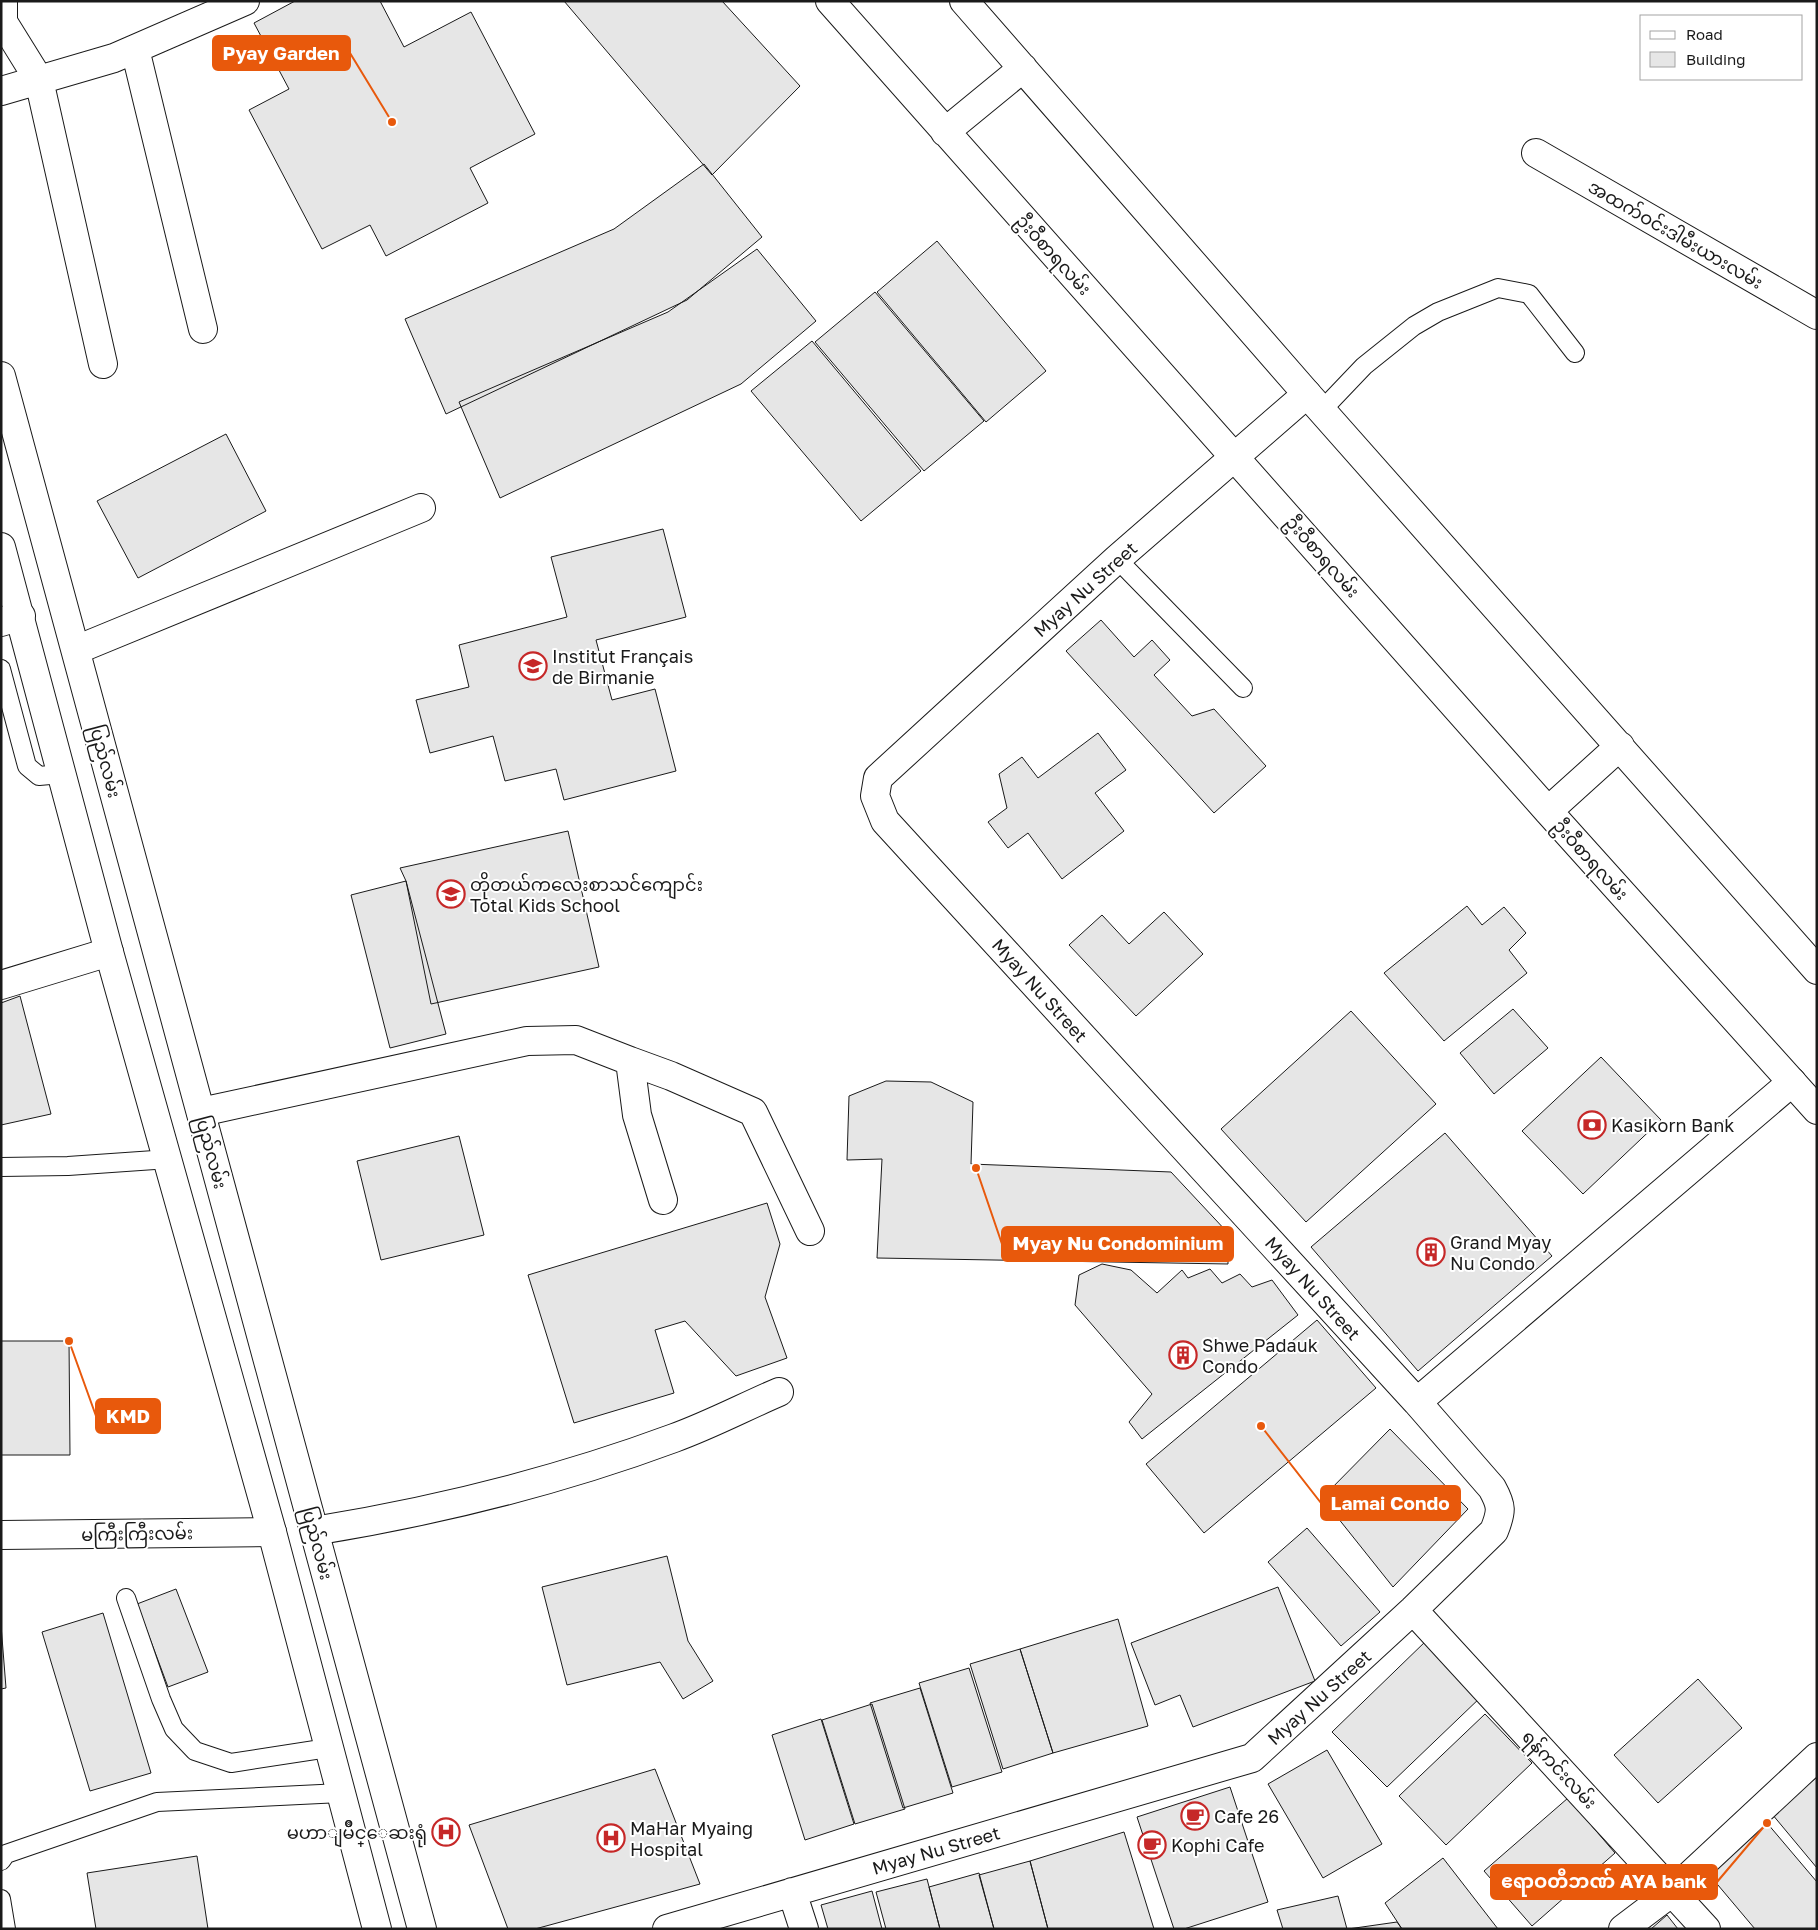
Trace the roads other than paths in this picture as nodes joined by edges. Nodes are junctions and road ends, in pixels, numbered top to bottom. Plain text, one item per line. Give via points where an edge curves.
1 (4, 1) edge
2 (245, 1) edge
3 (830, 1) edge
4 (964, 1) edge
5 (135, 49) junction
6 (1023, 68) junction
7 (39, 80) junction
8 (1, 91) edge
9 (945, 132) junction
10 (1536, 153) dead end
11 (1817, 314) edge
12 (203, 329) dead end
13 (1575, 354) dead end
14 (104, 364) dead end
15 (1, 376) edge
16 (1315, 402) junction
17 (1235, 456) junction
18 (422, 508) dead end
19 (1, 547) edge
20 (1117, 559) junction
21 (8, 622) edge
22 (76, 650) junction
23 (1, 669) edge
24 (1244, 688) dead end
25 (1620, 746) junction
26 (61, 774) junction
27 (1548, 811) junction
28 (109, 952) junction
29 (1817, 970) edge
30 (1, 985) edge
31 (630, 1061) junction
32 (1792, 1082) junction
33 (1817, 1110) edge
34 (201, 1112) junction
35 (168, 1159) junction
36 (1, 1167) edge
37 (663, 1200) dead end
38 (810, 1231) dead end
39 (778, 1392) dead end
40 (1417, 1402) junction
41 (314, 1531) junction
42 (272, 1532) junction
43 (1, 1535) edge
44 (126, 1598) dead end
45 (1413, 1610) junction
46 (328, 1748) junction
47 (1817, 1757) edge
48 (341, 1793) junction
49 (1, 1861) edge
50 (792, 1892) junction
51 (1672, 1892) junction
52 (1, 1899) edge
53 (6, 1929) edge
54 (376, 1929) edge
55 (422, 1929) edge
56 (667, 1929) edge
57 (804, 1929) edge
58 (1623, 1929) edge
59 (1706, 1929) edge

1 - 7 main road via 3,22
2 - 5 main road
3 - 9 main road, ဦးဝီစာရလမ်း
4 - 6 main road
5 - 7 main road
5 - 12 main road
6 - 9 main road
6 - 16 main road
7 - 8 main road
7 - 14 main road
9 - 17 main road, ဦးဝီစာရလမ်း
10 - 11 main road, အထက်ဝင်းဒါမီးယားလမ်း
13 - 16 lane via 1529,294 1498,288 1438,312 1414,326
15 - 22 main road, ပြည်လမ်း
16 - 17 main road, Myay Nu Street
16 - 25 main road
17 - 20 main road, Myay Nu Street
17 - 27 main road, ဦးဝီစာရလမ်း
18 - 22 main road
19 - 21 main road
20 - 24 lane
20 - 40 main road, Myay Nu Street via 878,778 875,796 885,821
21 - 26 main road
22 - 34 main road, ပြည်လမ်း
23 - 26 lane via 27,766 39,776
25 - 27 main road
25 - 29 main road
26 - 28 main road
27 - 32 main road, ဦးဝီစာရလမ်း
28 - 30 main road
28 - 35 main road
31 - 34 main road via 576,1040 527,1041
31 - 37 main road via 637,1115
31 - 38 main road via 752,1112
32 - 33 main road, ဦးဝီစာရလမ်း
32 - 40 main road
34 - 41 main road, ပြည်လမ်း
35 - 36 lane
35 - 42 main road
39 - 41 main road via 676,1437 558,1477 396,1518
40 - 45 main road, Myay Nu Street via 1492,1488 1500,1502 1500,1515 1494,1531
41 - 55 main road, ပြည်လမ်း
42 - 43 main road, မကြီးကြီးလမ်း
42 - 46 main road
44 - 46 lane via 174,1729 195,1751 231,1763
45 - 50 main road, Myay Nu Street via 1252,1758
45 - 51 main road, ရန်ကင်းလမ်း
46 - 48 main road
47 - 51 main road
48 - 49 lane via 157,1802 6,1854
48 - 54 main road
50 - 56 main road, Myay Nu Street
50 - 57 main road
51 - 58 main road
51 - 59 main road, ရန်ကင်းလမ်း
52 - 53 lane

